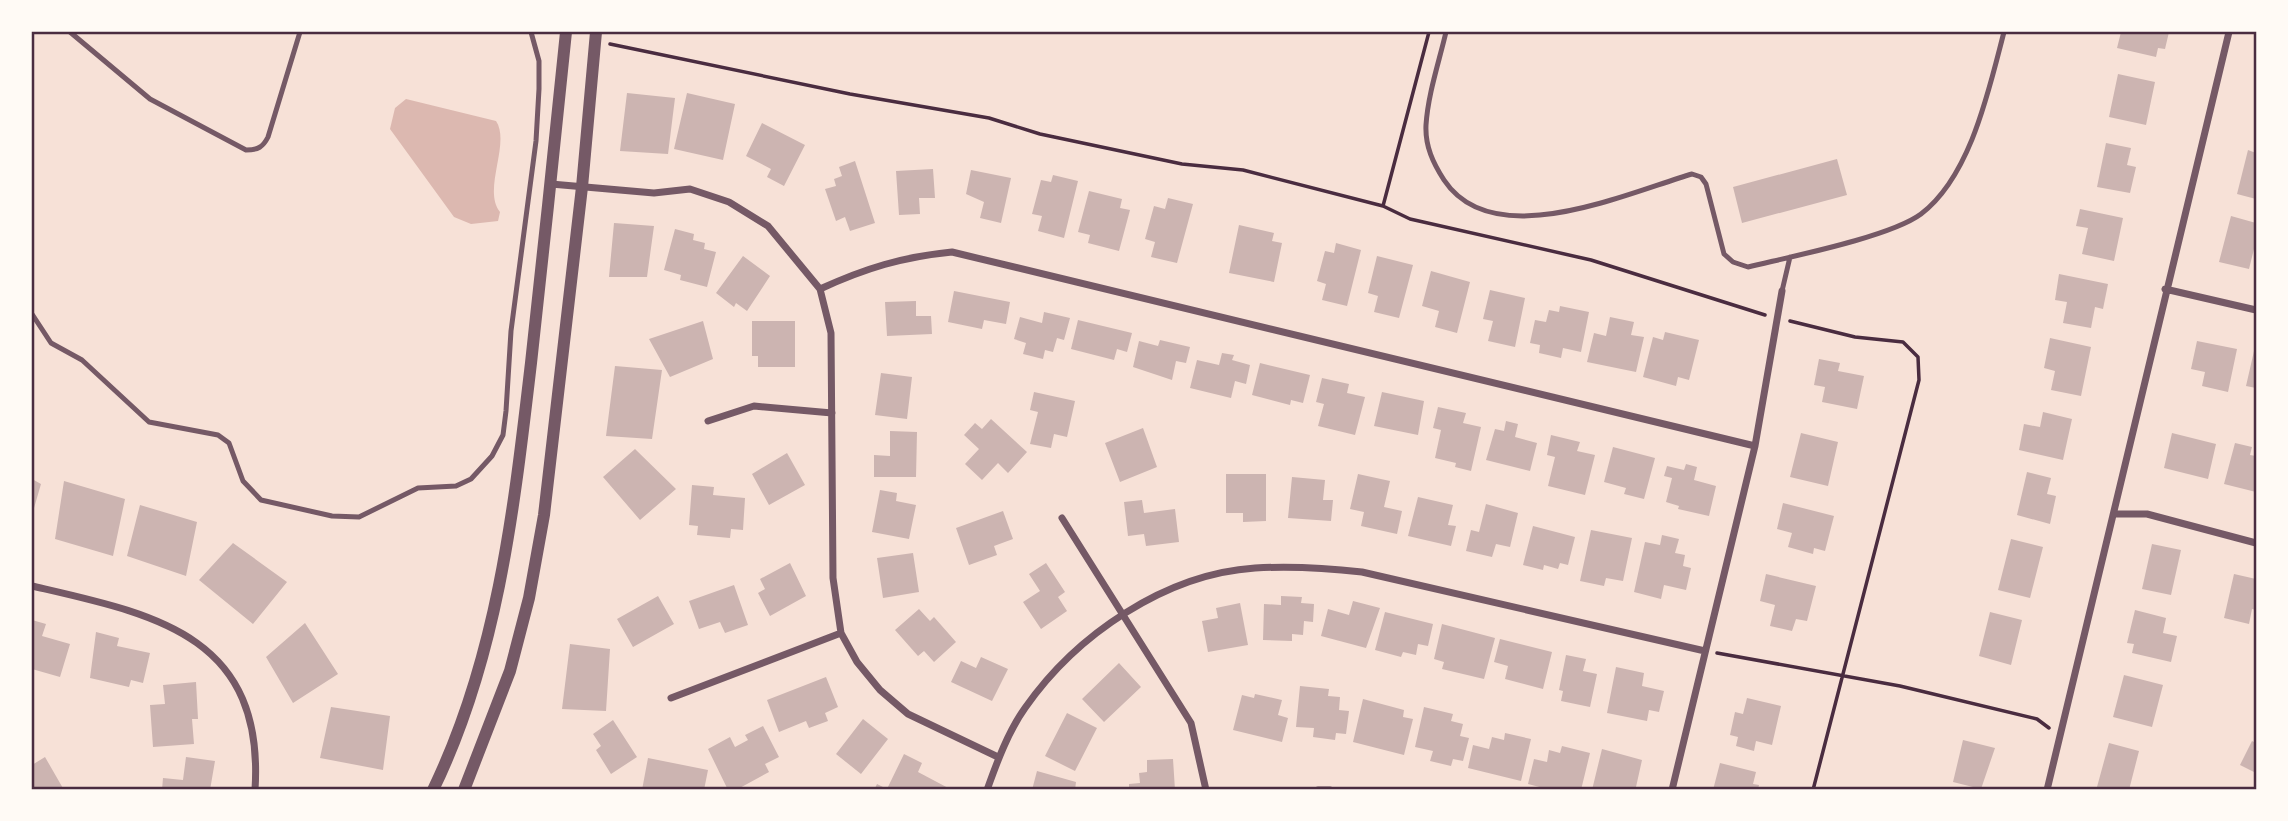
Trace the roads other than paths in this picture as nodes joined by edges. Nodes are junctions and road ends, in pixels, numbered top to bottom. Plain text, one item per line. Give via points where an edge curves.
1 (70, 32) edge
2 (300, 32) edge
3 (531, 32) edge
4 (566, 32) edge
5 (1446, 32) edge
6 (2004, 32) edge
7 (2229, 32) edge
8 (595, 36) edge
9 (551, 184) junction
10 (582, 187) junction
11 (1790, 257) junction
12 (820, 289) junction
13 (2165, 289) junction
14 (1782, 291) joint
15 (2256, 310) edge
16 (32, 314) edge
17 (832, 413) junction
18 (708, 421) dead end
19 (1755, 446) junction
20 (2115, 514) junction
21 (1062, 518) dead end
22 (2256, 543) edge
23 (32, 586) edge
24 (1124, 614) junction
25 (841, 633) junction
26 (1705, 651) junction
27 (671, 698) dead end
28 (998, 757) junction
29 (255, 789) edge
30 (433, 789) edge
31 (464, 789) edge
32 (987, 789) edge
33 (1206, 789) edge
34 (1318, 789) edge
35 (1330, 789) edge
36 (1672, 789) edge
37 (2047, 789) edge

1 - 2 lane via 150,99 247,150 256,150 268,137
3 - 16 lane via 539,61 536,141 511,331 503,435 471,479 456,486 418,488 359,517 332,516 261,500 243,481 229,443 218,435 149,422 82,360 51,343
4 - 9 street
5 - 11 lane via 1429,104 1427,146 1434,165 1462,200 1478,210 1538,216 1692,174 1706,184 1724,254 1733,262 1748,267
6 - 11 lane via 1975,137 1932,204 1895,228
7 - 13 street
8 - 10 street
9 - 10 street
9 - 30 street via 516,492 498,593 481,661
10 - 12 street via 654,193 691,189 729,202 768,226
10 - 31 street via 544,515 529,598 510,671
11 - 14 lane
12 - 17 street via 831,333
12 - 19 street via 869,267 952,252
13 - 15 street
13 - 20 street
14 - 19 street
17 - 18 street via 754,406
17 - 25 street via 833,578
19 - 26 street
20 - 22 street via 2147,514
20 - 37 street
21 - 24 street
23 - 29 street via 133,610 181,630 218,661 246,703 257,755
24 - 26 street via 1185,584 1219,575 1254,568 1327,568 1362,572
24 - 28 street via 1048,678 1024,709
24 - 33 street via 1192,723
25 - 27 street
25 - 28 street via 880,690 908,714
26 - 36 street
28 - 32 street
34 - 35 street

